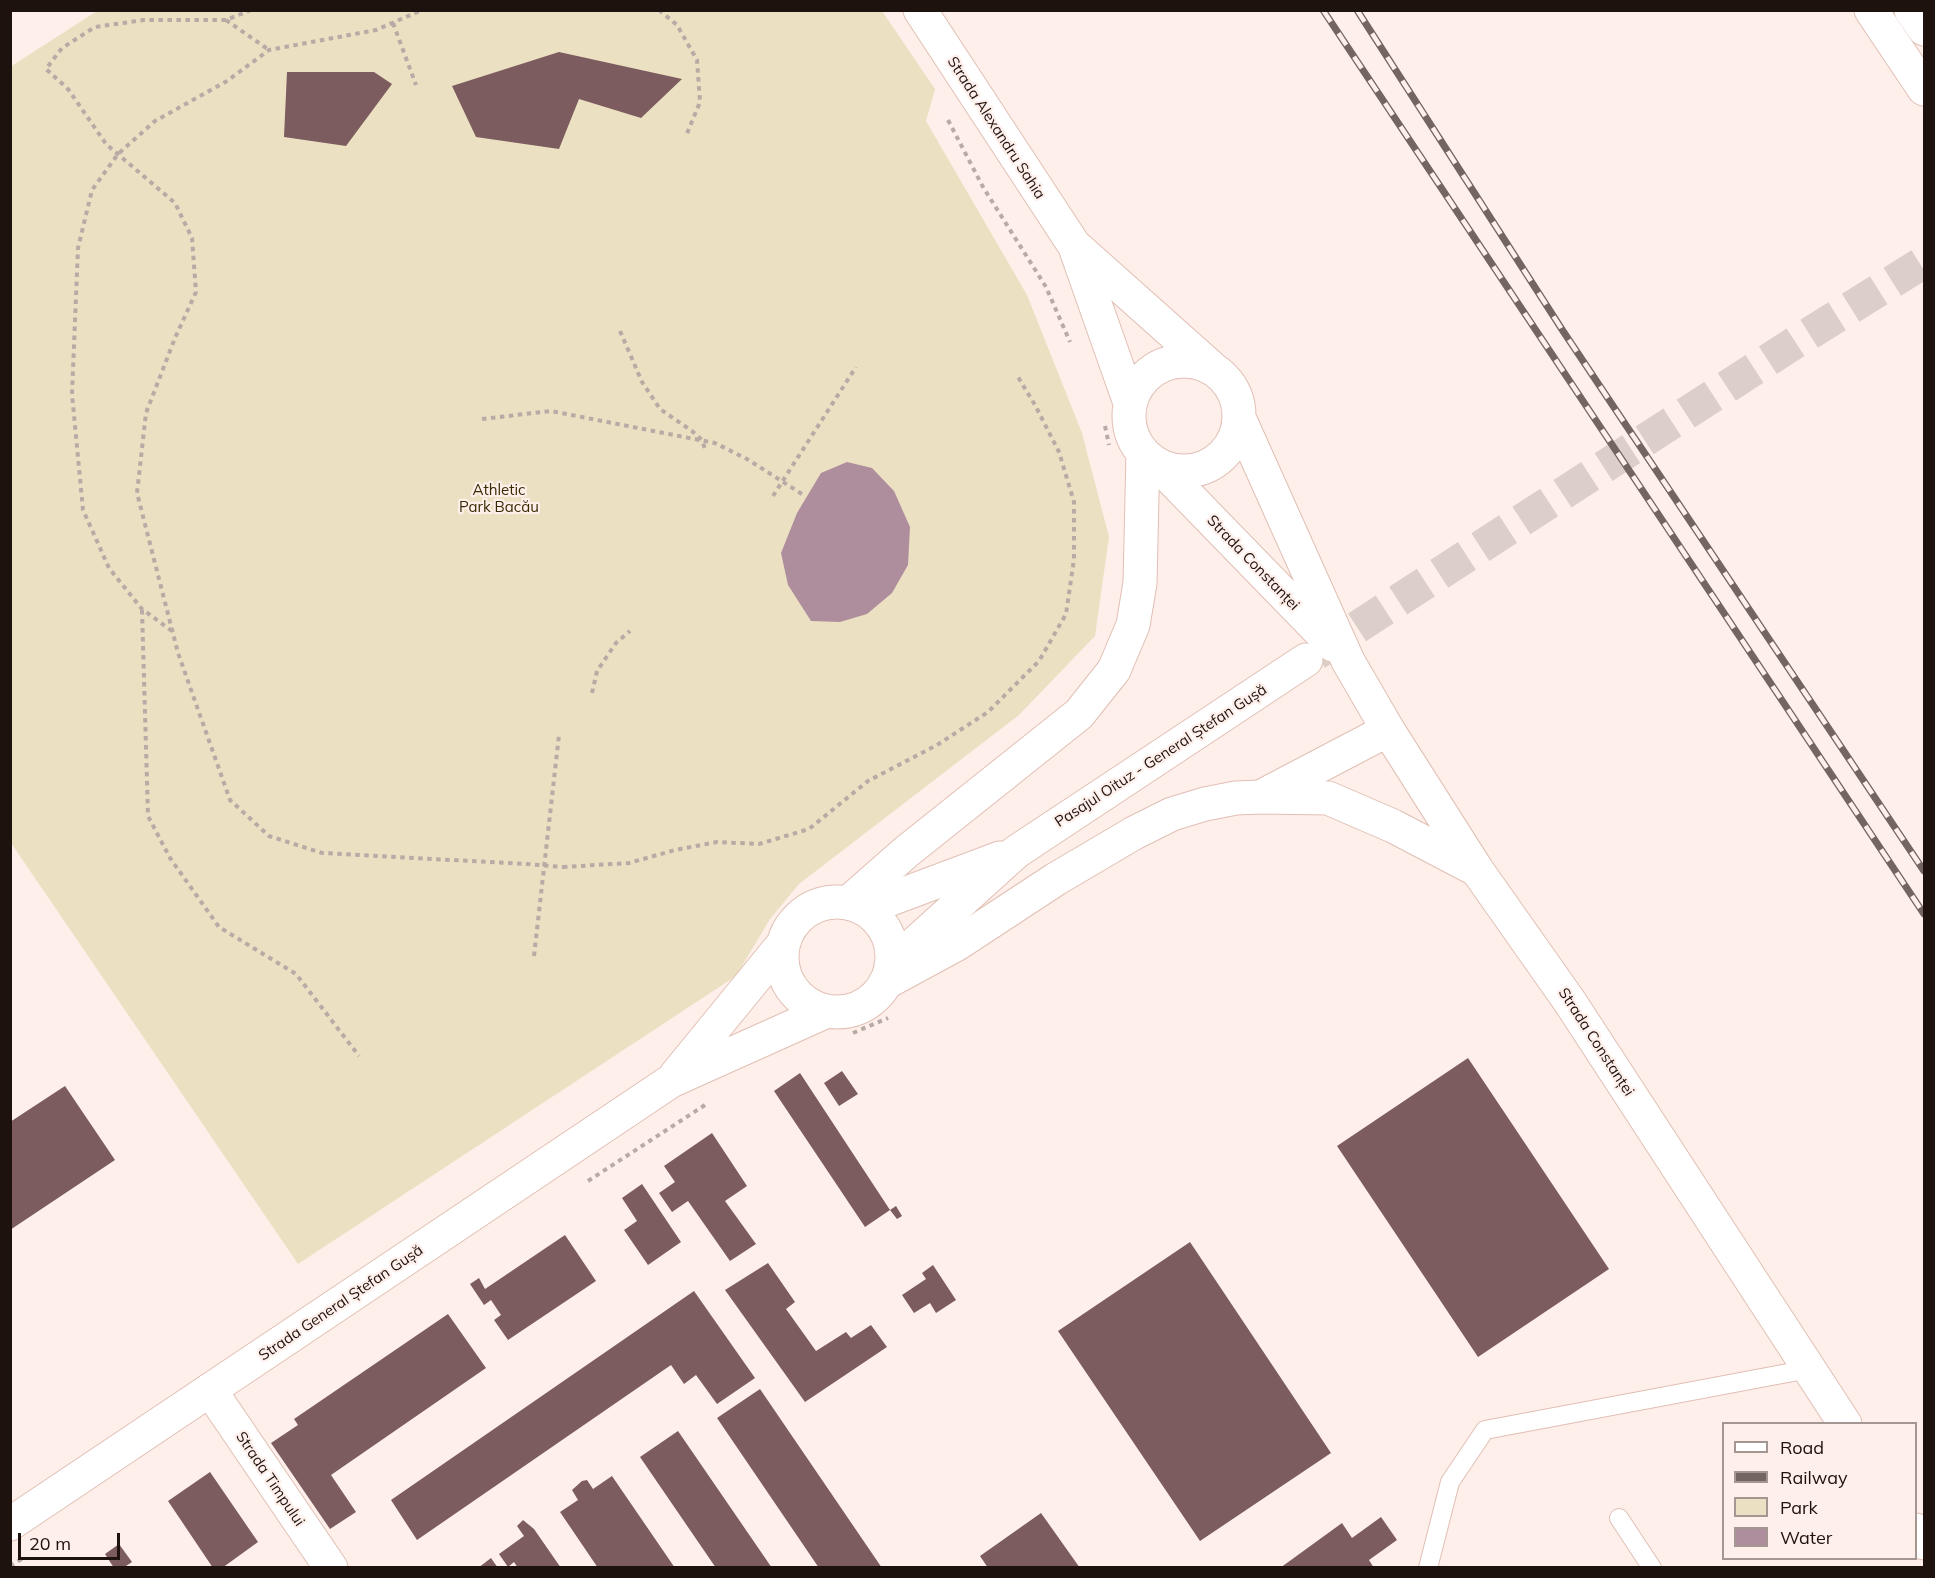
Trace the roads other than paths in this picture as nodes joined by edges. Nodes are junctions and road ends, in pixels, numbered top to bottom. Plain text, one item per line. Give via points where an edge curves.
1 (920, 10) edge
2 (1871, 10) edge
3 (1911, 10) edge
4 (1924, 29) edge
5 (1924, 89) edge
6 (1074, 245) junction
7 (1212, 368) junction
8 (1117, 411) junction
9 (1240, 420) junction
10 (1151, 459) junction
11 (1306, 660) tunnel mouth
12 (1348, 661) junction
13 (1388, 730) junction
14 (1260, 797) junction
15 (1016, 852) junction
16 (1477, 870) junction
17 (856, 906) junction
18 (783, 944) junction
19 (888, 974) junction
20 (827, 1011) junction
21 (671, 1081) junction
22 (1809, 1369) junction
23 (210, 1390) junction
24 (1844, 1422) edge
25 (1619, 1518) dead end
26 (10, 1524) edge
27 (331, 1568) edge
28 (1428, 1568) edge
29 (1652, 1568) edge

1 - 6 street, Strada Alexandru Sahia
2 - 5 street
3 - 4 street
6 - 7 street, Strada Alexandru Sahia
6 - 8 street, Strada Alexandru Sahia
7 - 8 street via 1193,362 1159,367
7 - 9 street via 1226,380 1236,397
8 - 10 street via 1129,423 1135,442
9 - 10 street via 1231,446 1212,465 1195,471 1176,471
9 - 12 street, Strada Constanței
10 - 12 street, Strada Constanței
10 - 17 street via 1133,625 1114,670 1079,714 906,852
11 - 15 street, Pasajul Oituz - General Ștefan Gușă
12 - 13 street, Strada Constanței
13 - 14 street
13 - 16 street, Strada Constanței
14 - 16 street via 1328,798 1394,826
14 - 19 street via 1204,804 1172,814 1056,879 957,944
15 - 17 street, Pasajul Oituz - General Ștefan Gușă
15 - 19 street, Pasajul Oituz - General Ștefan Gușă
16 - 22 street, Strada Constanței via 1570,1002
17 - 18 street via 831,902 815,906 790,928
17 - 19 street via 877,919 886,933 891,948
18 - 20 street via 786,979 810,1005
18 - 21 street, Strada General Ștefan Gușă
19 - 20 street via 874,997 860,1006
20 - 21 street, Strada General Ștefan Gușă
21 - 23 street, Strada General Ștefan Gușă
22 - 24 street, Strada Constanței
22 - 28 lane via 1485,1430 1450,1482
23 - 26 street, Strada General Ștefan Gușă
23 - 27 street, Strada Timpului
25 - 29 lane

